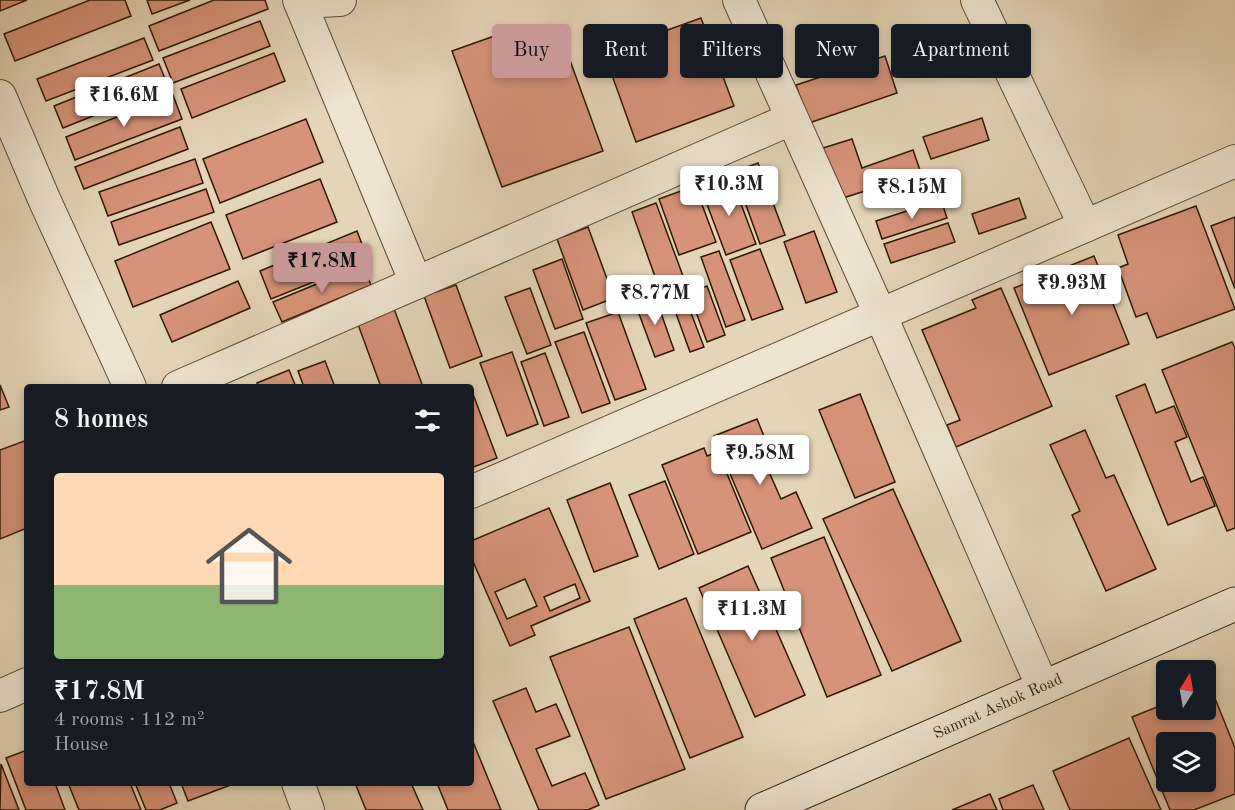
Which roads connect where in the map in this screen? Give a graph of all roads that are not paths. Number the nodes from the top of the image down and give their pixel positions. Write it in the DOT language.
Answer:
graph roads {
  1 [pos="340,0"];
  2 [pos="739,0"];
  3 [pos="977,0"];
  4 [pos="300,1"];
  5 [pos="1,98"];
  6 [pos="791,119"];
  7 [pos="1235,161"];
  8 [pos="1085,226"];
  9 [pos="416,283"];
  10 [pos="880,314"];
  11 [pos="129,384"];
  12 [pos="185,384"];
  13 [pos="474,491"];
  14 [pos="1235,604"];
  15 [pos="24,685"];
  16 [pos="1042,688"];
  17 [pos="0,696"];
  18 [pos="299,786"];
  19 [pos="308,810"];
  20 [pos="762,810"];
  1 -- 4 [label="street"];
  2 -- 6 [label="street"];
  3 -- 8 [label="street"];
  4 -- 9 [label="street"];
  5 -- 11 [label="street"];
  6 -- 9 [label="street"];
  6 -- 10 [label="street"];
  7 -- 8 [label="street"];
  8 -- 10 [label="street"];
  9 -- 12 [label="street"];
  10 -- 13 [label="street"];
  10 -- 16 [label="street"];
  14 -- 16 [label="street, Samrat Ashok Road"];
  15 -- 17 [label="street"];
  16 -- 20 [label="street, Samrat Ashok Road"];
  18 -- 19 [label="street"];
}
